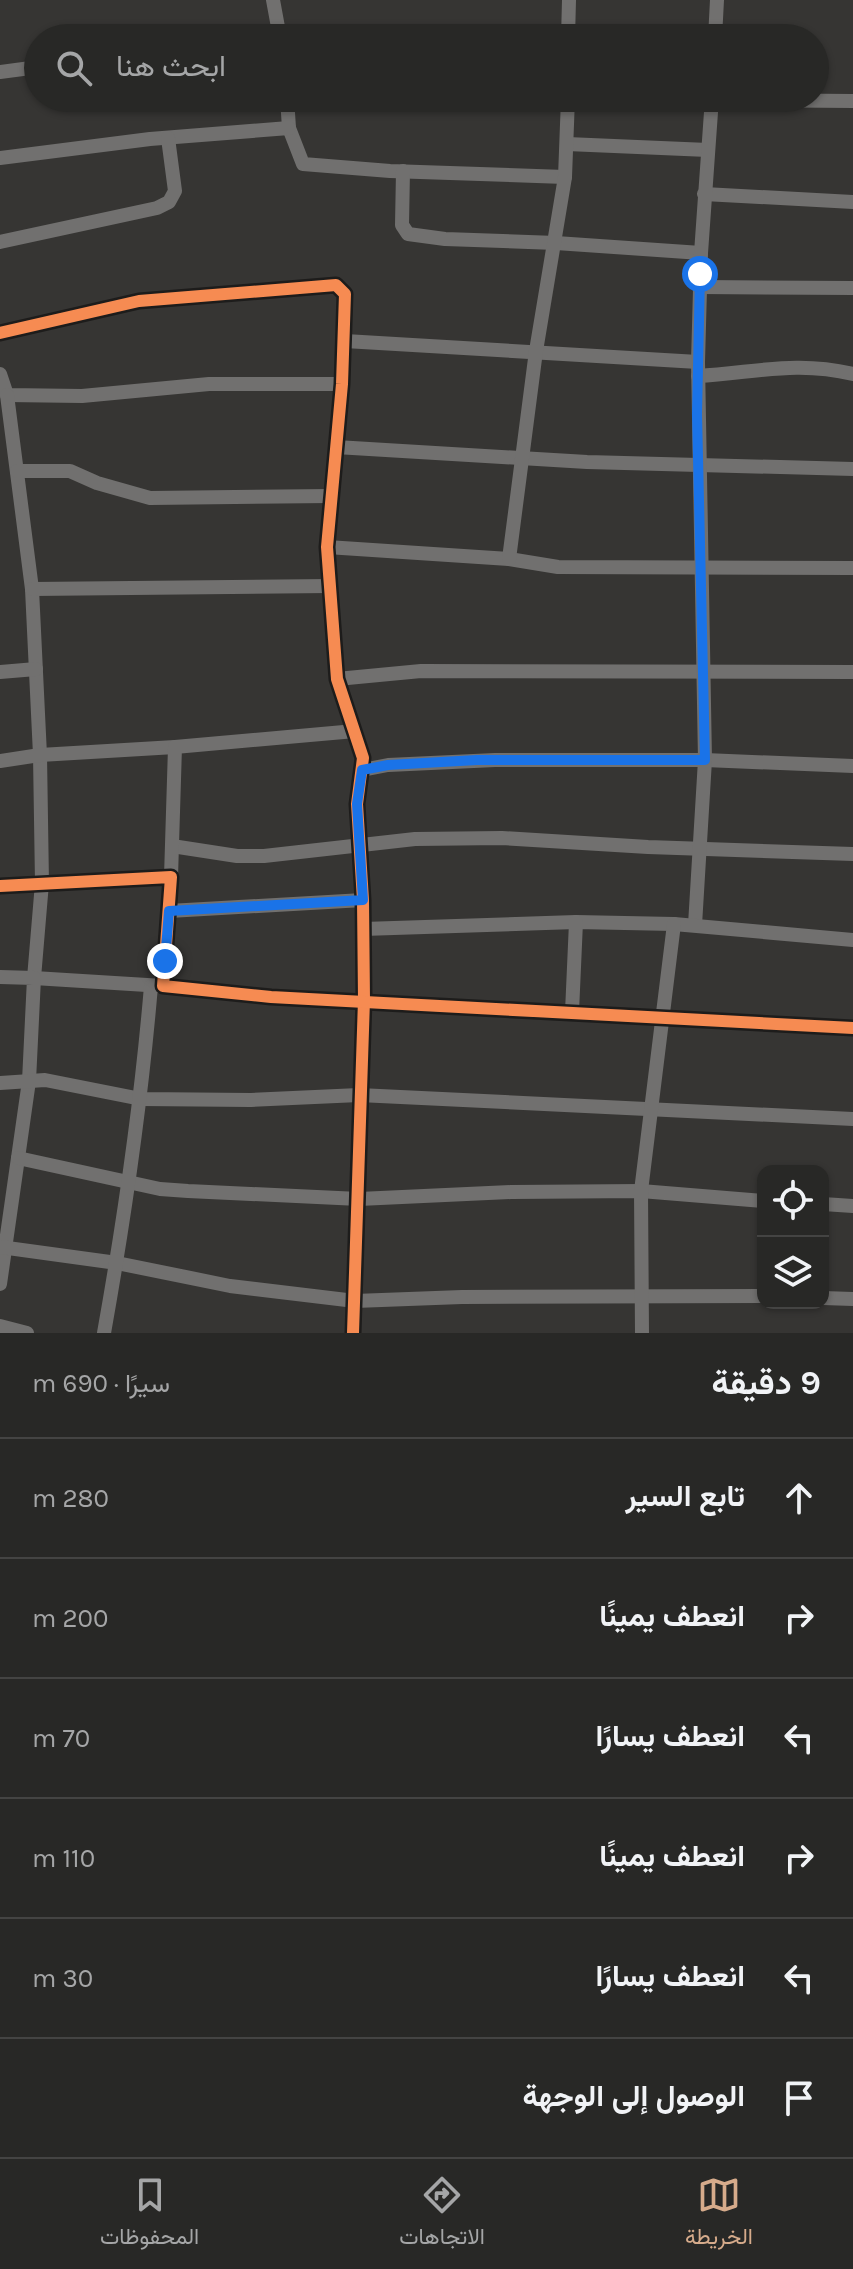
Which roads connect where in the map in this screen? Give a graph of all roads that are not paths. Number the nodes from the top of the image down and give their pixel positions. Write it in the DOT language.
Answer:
graph roads {
  1 [pos="273,0"];
  2 [pos="569,0"];
  3 [pos="717,0"];
  4 [pos="277,24"];
  5 [pos="568,24"];
  6 [pos="716,24"];
  7 [pos="24,69"];
  8 [pos="0,72"];
  9 [pos="829,101"];
  10 [pos="853,101"];
  11 [pos="288,112"];
  12 [pos="568,112"];
  13 [pos="711,112"];
  14 [pos="289,128"];
  15 [pos="168,138"];
  16 [pos="567,144"];
  17 [pos="708,150"];
  18 [pos="0,158"];
  19 [pos="403,171"];
  20 [pos="565,177"];
  21 [pos="704,194"];
  22 [pos="853,202"];
  23 [pos="0,242"];
  24 [pos="556,243"];
  25 [pos="701,253"];
  26 [pos="700,287"];
  27 [pos="853,288"];
  28 [pos="0,333"];
  29 [pos="345,341"];
  30 [pos="536,351"];
  31 [pos="698,369"];
  32 [pos="0,374"];
  33 [pos="853,374"];
  34 [pos="342,384"];
  35 [pos="7,395"];
  36 [pos="336,447"];
  37 [pos="524,458"];
  38 [pos="699,465"];
  39 [pos="853,469"];
  40 [pos="17,471"];
  41 [pos="331,496"];
  42 [pos="327,547"];
  43 [pos="509,559"];
  44 [pos="853,568"];
  45 [pos="702,569"];
  46 [pos="330,586"];
  47 [pos="32,589"];
  48 [pos="36,669"];
  49 [pos="0,672"];
  50 [pos="853,672"];
  51 [pos="703,673"];
  52 [pos="337,679"];
  53 [pos="355,731"];
  54 [pos="175,747"];
  55 [pos="40,755"];
  56 [pos="705,760"];
  57 [pos="0,761"];
  58 [pos="853,766"];
  59 [pos="362,770"];
  60 [pos="360,844"];
  61 [pos="172,846"];
  62 [pos="699,849"];
  63 [pos="853,854"];
  64 [pos="171,877"];
  65 [pos="42,883"];
  66 [pos="0,886"];
  67 [pos="363,900"];
  68 [pos="169,911"];
  69 [pos="576,922"];
  70 [pos="674,924"];
  71 [pos="695,925"];
  72 [pos="363,929"];
  73 [pos="853,940"];
  74 [pos="0,977"];
  75 [pos="34,978"];
  76 [pos="157,986"];
  77 [pos="364,1000"];
  78 [pos="572,1012"];
  79 [pos="663,1017"];
  80 [pos="853,1028"];
  81 [pos="29,1081"];
  82 [pos="0,1083"];
  83 [pos="359,1095"];
  84 [pos="141,1099"];
  85 [pos="651,1108"];
  86 [pos="853,1119"];
  87 [pos="18,1158"];
  88 [pos="130,1182"];
  89 [pos="641,1191"];
  90 [pos="359,1199"];
  91 [pos="757,1201"];
  92 [pos="829,1204"];
  93 [pos="853,1206"];
  94 [pos="2,1247"];
  95 [pos="117,1263"];
  96 [pos="0,1284"];
  97 [pos="757,1296"];
  98 [pos="641,1298"];
  99 [pos="829,1298"];
  100 [pos="853,1299"];
  101 [pos="355,1301"];
  102 [pos="0,1326"];
  103 [pos="27,1333"];
  104 [pos="104,1333"];
  105 [pos="353,1333"];
  106 [pos="642,1333"];
  1 -- 4 [label="street"];
  2 -- 5 [label="street"];
  3 -- 6 [label="street"];
  7 -- 8 [label="street"];
  9 -- 10 [label="street"];
  11 -- 14 [label="street"];
  12 -- 16 [label="street"];
  13 -- 17 [label="street"];
  14 -- 15 [label="street"];
  14 -- 19 [label="street"];
  15 -- 18 [label="street"];
  15 -- 23 [label="street"];
  16 -- 17 [label="street"];
  16 -- 20 [label="street"];
  17 -- 21 [label="street"];
  19 -- 20 [label="street"];
  19 -- 24 [label="street"];
  20 -- 24 [label="street"];
  21 -- 22 [label="street"];
  21 -- 25 [label="street"];
  24 -- 25 [label="street"];
  24 -- 30 [label="street"];
  25 -- 26 [label="street"];
  26 -- 27 [label="street"];
  26 -- 31 [label="street"];
  28 -- 29 [label="street"];
  29 -- 30 [label="street"];
  29 -- 34 [label="street"];
  30 -- 31 [label="street"];
  30 -- 37 [label="street"];
  31 -- 33 [label="street"];
  31 -- 38 [label="street"];
  32 -- 35 [label="street"];
  34 -- 35 [label="street"];
  34 -- 36 [label="street"];
  35 -- 40 [label="street"];
  36 -- 37 [label="street"];
  36 -- 41 [label="street"];
  37 -- 38 [label="street"];
  37 -- 43 [label="street"];
  38 -- 39 [label="street"];
  38 -- 45 [label="street"];
  40 -- 41 [label="street"];
  40 -- 47 [label="street"];
  41 -- 42 [label="street"];
  42 -- 43 [label="street"];
  42 -- 46 [label="street"];
  43 -- 45 [label="street"];
  44 -- 45 [label="street"];
  45 -- 51 [label="street"];
  46 -- 47 [label="street"];
  46 -- 52 [label="street"];
  47 -- 48 [label="street"];
  48 -- 49 [label="street"];
  48 -- 55 [label="street"];
  50 -- 51 [label="street"];
  51 -- 52 [label="street"];
  51 -- 56 [label="street"];
  52 -- 53 [label="street"];
  53 -- 54 [label="street"];
  53 -- 59 [label="street"];
  54 -- 55 [label="street"];
  54 -- 61 [label="street"];
  55 -- 57 [label="street"];
  55 -- 65 [label="street"];
  56 -- 58 [label="street"];
  56 -- 59 [label="street"];
  56 -- 62 [label="street"];
  59 -- 60 [label="street"];
  60 -- 61 [label="street"];
  60 -- 62 [label="street"];
  60 -- 67 [label="street"];
  61 -- 64 [label="street"];
  62 -- 63 [label="street"];
  62 -- 71 [label="street"];
  64 -- 65 [label="street"];
  64 -- 68 [label="street"];
  65 -- 66 [label="street"];
  65 -- 75 [label="street"];
  67 -- 68 [label="street"];
  67 -- 72 [label="street"];
  68 -- 76 [label="street"];
  69 -- 70 [label="street"];
  69 -- 72 [label="street"];
  69 -- 78 [label="street"];
  70 -- 71 [label="street"];
  70 -- 79 [label="street"];
  71 -- 73 [label="street"];
  72 -- 77 [label="street"];
  74 -- 75 [label="street"];
  75 -- 76 [label="street"];
  75 -- 81 [label="street"];
  76 -- 77 [label="street"];
  76 -- 84 [label="street"];
  77 -- 78 [label="street"];
  77 -- 83 [label="street"];
  78 -- 79 [label="street"];
  79 -- 80 [label="street"];
  79 -- 85 [label="street"];
  81 -- 82 [label="street"];
  81 -- 84 [label="street"];
  81 -- 87 [label="street"];
  83 -- 84 [label="street"];
  83 -- 85 [label="street"];
  83 -- 90 [label="street"];
  84 -- 88 [label="street"];
  85 -- 86 [label="street"];
  85 -- 89 [label="street"];
  87 -- 88 [label="street"];
  87 -- 94 [label="street"];
  88 -- 90 [label="street"];
  88 -- 95 [label="street"];
  89 -- 90 [label="street"];
  89 -- 91 [label="street"];
  89 -- 98 [label="street"];
  90 -- 101 [label="street"];
  92 -- 93 [label="street"];
  94 -- 95 [label="street"];
  94 -- 96 [label="street"];
  95 -- 101 [label="street"];
  95 -- 104 [label="street"];
  97 -- 98 [label="street"];
  98 -- 101 [label="street"];
  98 -- 106 [label="street"];
  99 -- 100 [label="street"];
  101 -- 105 [label="street"];
  102 -- 103 [label="street"];
}
